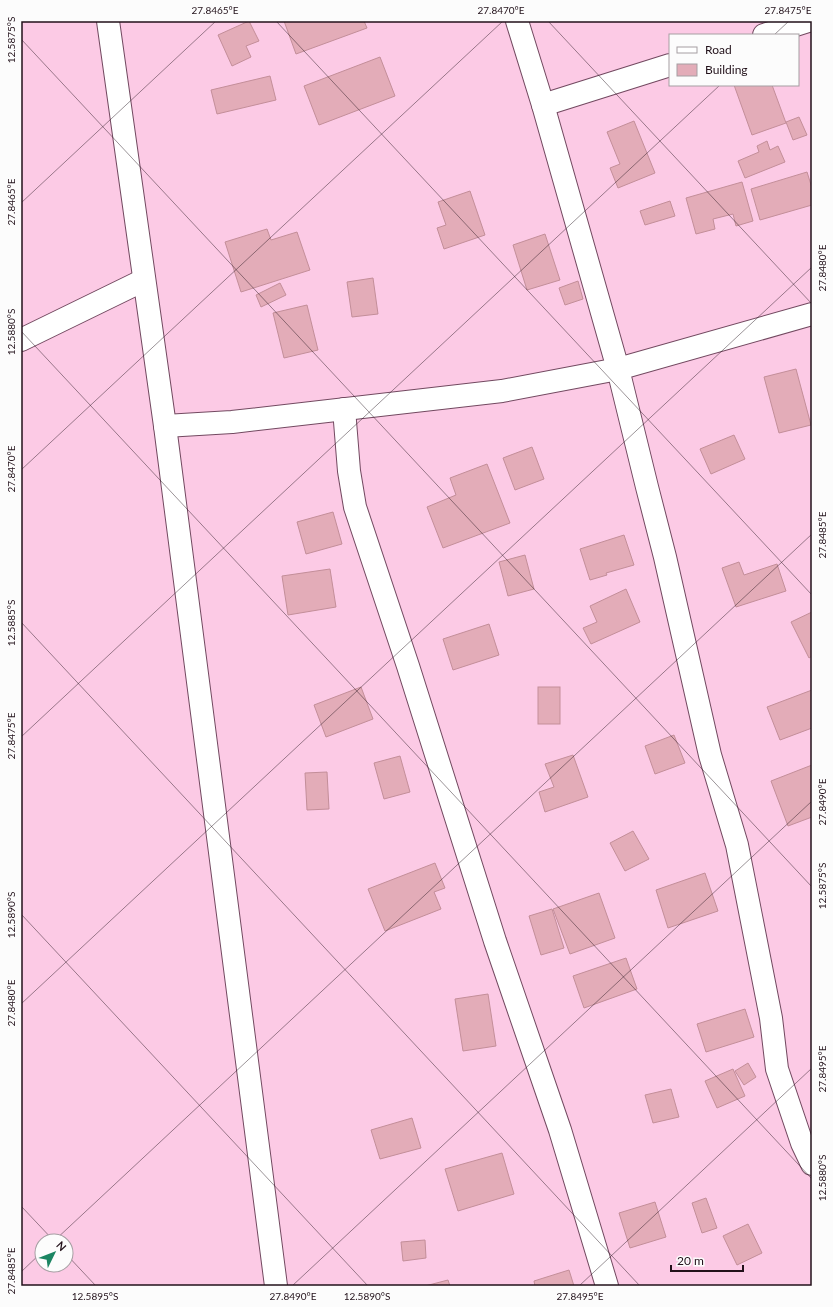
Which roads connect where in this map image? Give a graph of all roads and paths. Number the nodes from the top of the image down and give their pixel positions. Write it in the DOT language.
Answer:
graph roads {
  1 [pos="108,21"];
  2 [pos="517,21"];
  3 [pos="808,21"];
  4 [pos="767,34"];
  5 [pos="669,65"];
  6 [pos="543,105"];
  7 [pos="144,280"];
  8 [pos="812,314"];
  9 [pos="21,340"];
  10 [pos="618,369"];
  11 [pos="344,409"];
  12 [pos="165,426"];
  13 [pos="812,1164"];
  14 [pos="276,1286"];
  15 [pos="607,1286"];
  1 -- 7 [label="street"];
  2 -- 6 [label="street"];
  3 -- 4 [label="street"];
  5 -- 6 [label="street"];
  6 -- 10 [label="street"];
  7 -- 9 [label="street"];
  7 -- 12 [label="street"];
  8 -- 10 [label="street"];
  10 -- 11 [label="street"];
  10 -- 13 [label="street"];
  11 -- 12 [label="street"];
  11 -- 15 [label="street"];
  12 -- 14 [label="street"];
}
